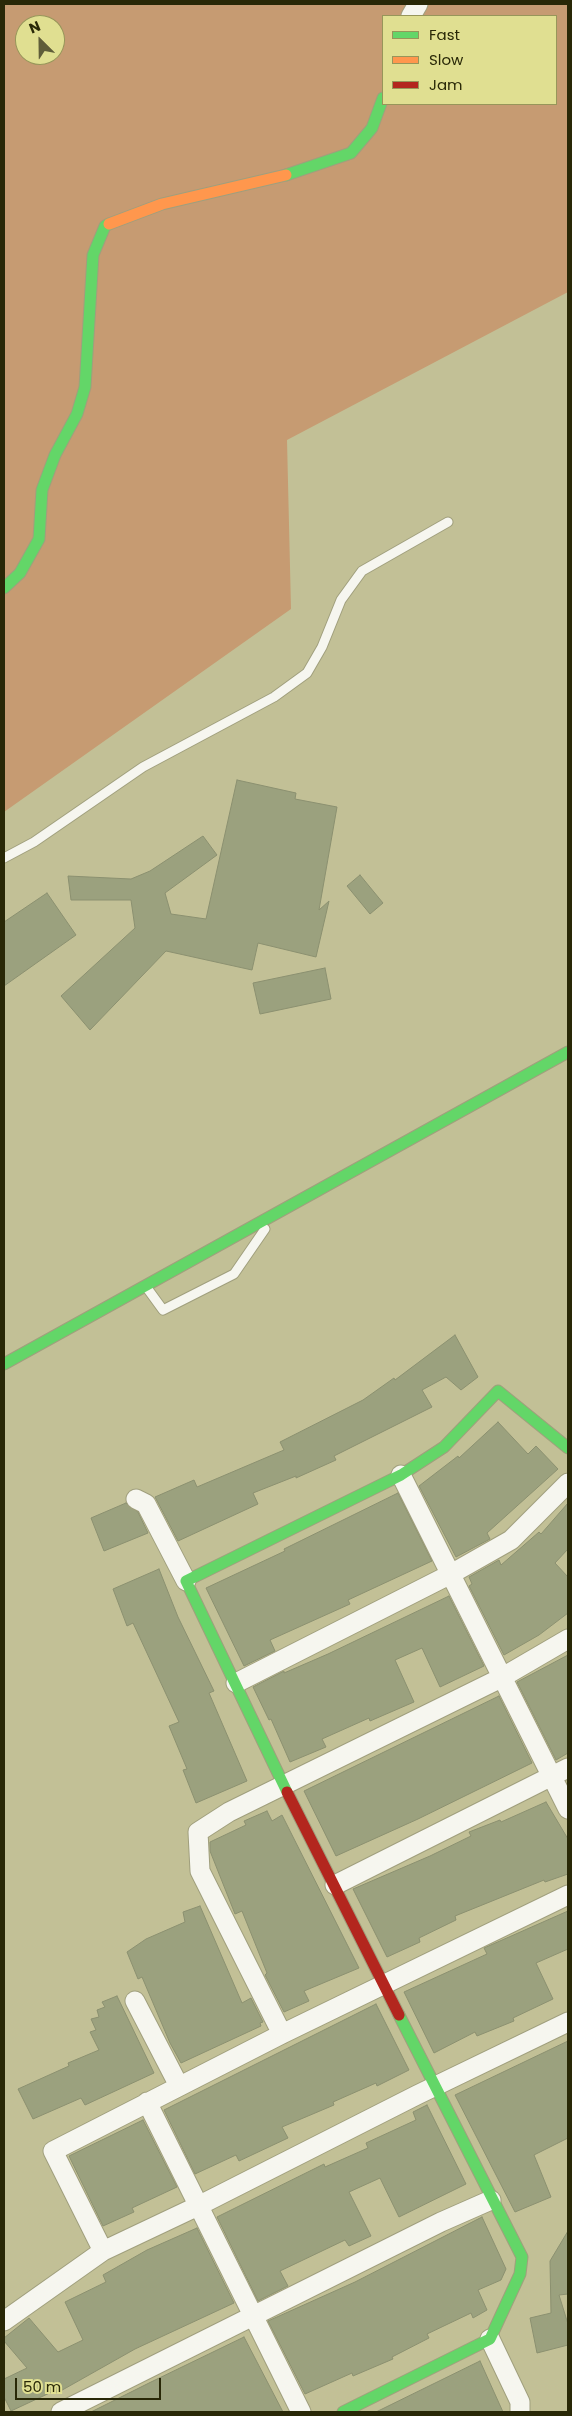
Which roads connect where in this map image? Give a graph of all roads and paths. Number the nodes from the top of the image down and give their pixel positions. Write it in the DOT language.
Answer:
graph roads {
  1 [pos="418,4"];
  2 [pos="411,15"];
  3 [pos="382,101"];
  4 [pos="448,522"];
  5 [pos="4,588"];
  6 [pos="4,858"];
  7 [pos="568,1052"];
  8 [pos="276,1214"];
  9 [pos="146,1286"];
  10 [pos="4,1364"];
  11 [pos="568,1448"];
  12 [pos="401,1476"];
  13 [pos="568,1483"];
  14 [pos="136,1499"];
  15 [pos="451,1574"];
  16 [pos="186,1581"];
  17 [pos="568,1639"];
  18 [pos="501,1678"];
  19 [pos="236,1683"];
  20 [pos="560,1773"];
  21 [pos="284,1786"];
  22 [pos="568,1809"];
  23 [pos="335,1885"];
  24 [pos="568,1895"];
  25 [pos="384,1983"];
  26 [pos="135,2001"];
  27 [pos="568,2022"];
  28 [pos="282,2034"];
  29 [pos="179,2086"];
  30 [pos="435,2087"];
  31 [pos="147,2102"];
  32 [pos="490,2200"];
  33 [pos="198,2206"];
  34 [pos="103,2251"];
  35 [pos="253,2316"];
  36 [pos="4,2321"];
  37 [pos="490,2339"];
  38 [pos="61,2412"];
  39 [pos="301,2412"];
  40 [pos="343,2412"];
  41 [pos="520,2412"];
  1 -- 2 [label="street"];
  3 -- 5 [label="street"];
  4 -- 6 [label="lane"];
  7 -- 8 [label="street"];
  8 -- 9 [label="street"];
  8 -- 9 [label="lane"];
  9 -- 10 [label="street"];
  11 -- 12 [label="street"];
  12 -- 15 [label="street"];
  12 -- 16 [label="street"];
  13 -- 15 [label="street"];
  14 -- 16 [label="street"];
  15 -- 18 [label="street"];
  15 -- 19 [label="street"];
  16 -- 19 [label="street"];
  17 -- 18 [label="street"];
  18 -- 20 [label="street"];
  18 -- 21 [label="street"];
  19 -- 21 [label="street"];
  20 -- 22 [label="street"];
  20 -- 23 [label="street"];
  21 -- 23 [label="street"];
  21 -- 28 [label="street"];
  23 -- 25 [label="street"];
  24 -- 25 [label="street"];
  25 -- 28 [label="street"];
  25 -- 30 [label="street"];
  26 -- 29 [label="street"];
  27 -- 30 [label="street"];
  28 -- 29 [label="street"];
  29 -- 31 [label="street"];
  30 -- 32 [label="street"];
  30 -- 33 [label="street"];
  31 -- 33 [label="street"];
  31 -- 34 [label="street"];
  32 -- 35 [label="street"];
  32 -- 37 [label="street"];
  33 -- 34 [label="street"];
  33 -- 35 [label="street"];
  34 -- 36 [label="street"];
  35 -- 38 [label="street"];
  35 -- 39 [label="street"];
  37 -- 40 [label="street"];
  37 -- 41 [label="street"];
}
